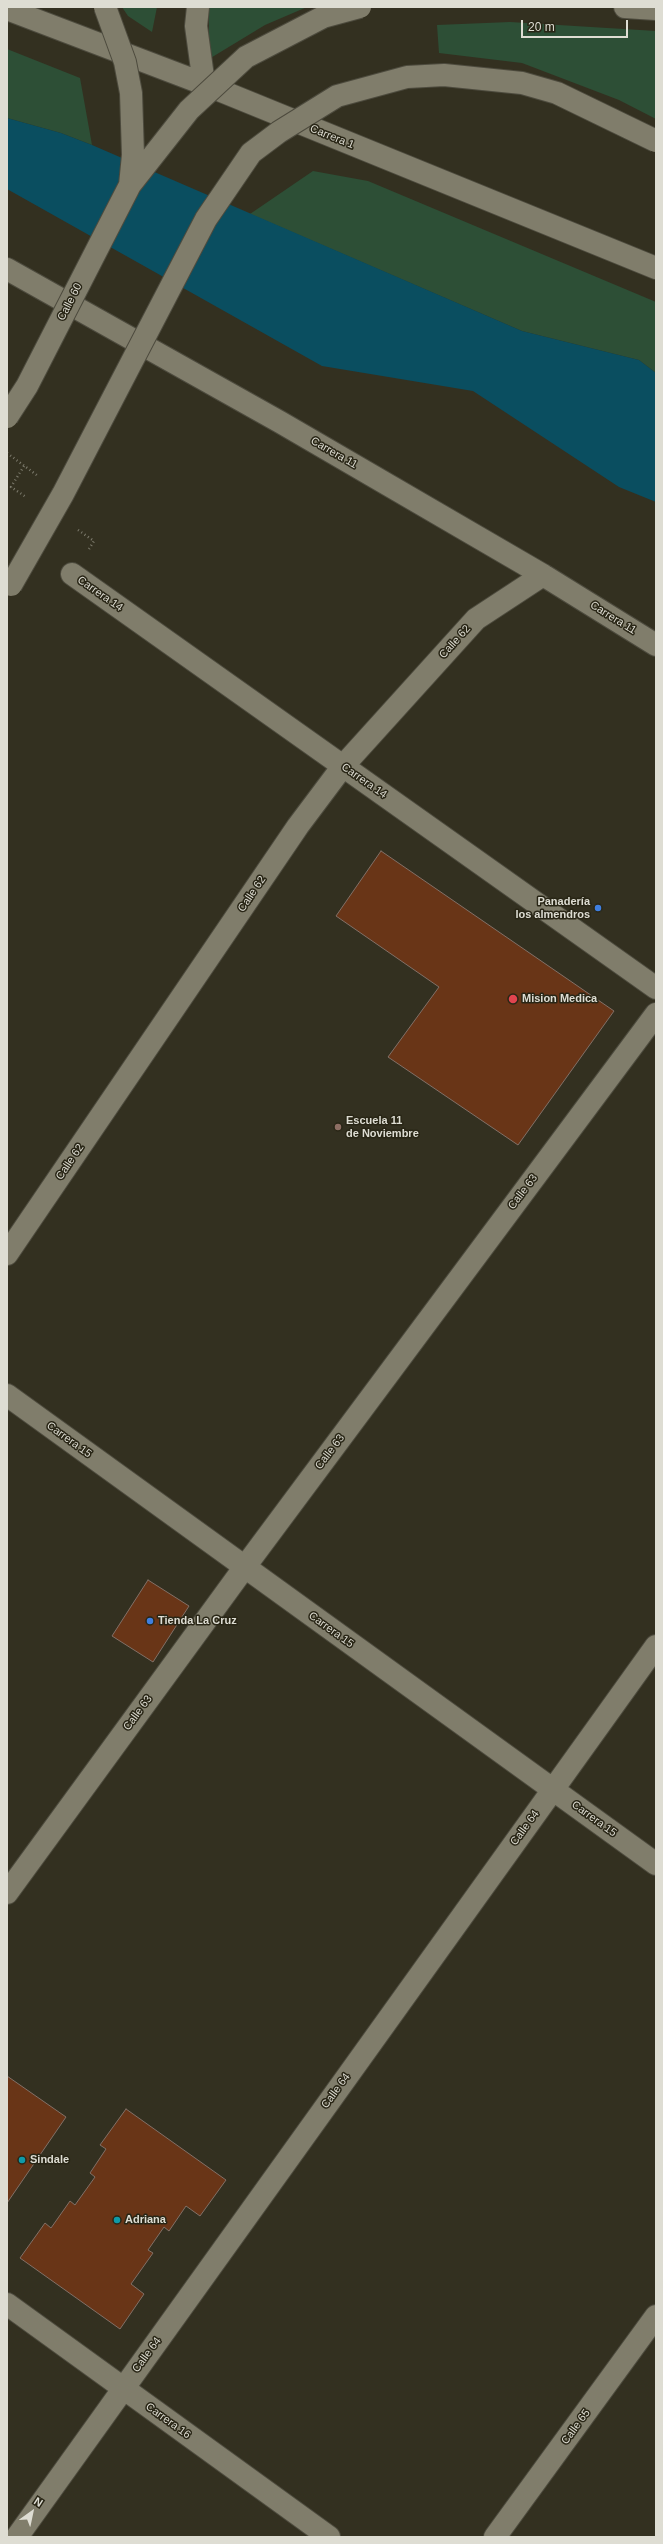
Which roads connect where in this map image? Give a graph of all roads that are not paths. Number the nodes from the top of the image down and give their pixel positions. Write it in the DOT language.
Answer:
graph roads {
  1 [pos="105,7"];
  2 [pos="198,7"];
  3 [pos="360,7"];
  4 [pos="7,9"];
  5 [pos="204,84"];
  6 [pos="656,141"];
  7 [pos="130,185"];
  8 [pos="656,268"];
  9 [pos="7,269"];
  10 [pos="7,417"];
  11 [pos="72,574"];
  12 [pos="543,575"];
  13 [pos="9,589"];
  14 [pos="656,645"];
  15 [pos="343,766"];
  16 [pos="656,988"];
  17 [pos="656,1014"];
  18 [pos="7,1254"];
  19 [pos="7,1395"];
  20 [pos="244,1568"];
  21 [pos="656,1646"];
  22 [pos="553,1790"];
  23 [pos="656,1864"];
  24 [pos="7,1893"];
  25 [pos="7,2304"];
  26 [pos="656,2316"];
  27 [pos="123,2388"];
  28 [pos="17,2537"];
  29 [pos="329,2537"];
  30 [pos="496,2537"];
  1 -- 7 [label="street, bridge"];
  2 -- 5 [label="street"];
  3 -- 7 [label="street, bridge"];
  4 -- 5 [label="street, Carrera 1"];
  5 -- 8 [label="street, Carrera 1"];
  6 -- 13 [label="street, bridge"];
  7 -- 10 [label="street, Calle 60, bridge"];
  9 -- 12 [label="street, Carrera 11"];
  11 -- 15 [label="street, Carrera 14"];
  12 -- 14 [label="street, Carrera 11"];
  12 -- 15 [label="street, Calle 62"];
  15 -- 16 [label="street, Carrera 14"];
  15 -- 18 [label="street, Calle 62"];
  17 -- 20 [label="street, Calle 63"];
  19 -- 20 [label="street, Carrera 15"];
  20 -- 22 [label="street, Carrera 15"];
  20 -- 24 [label="street, Calle 63"];
  21 -- 22 [label="street, Calle 64"];
  22 -- 23 [label="street, Carrera 15"];
  22 -- 27 [label="street, Calle 64"];
  25 -- 27 [label="street, Carrera 16"];
  26 -- 30 [label="street, Calle 65"];
  27 -- 28 [label="street, Calle 64"];
  27 -- 29 [label="street, Carrera 16"];
}
